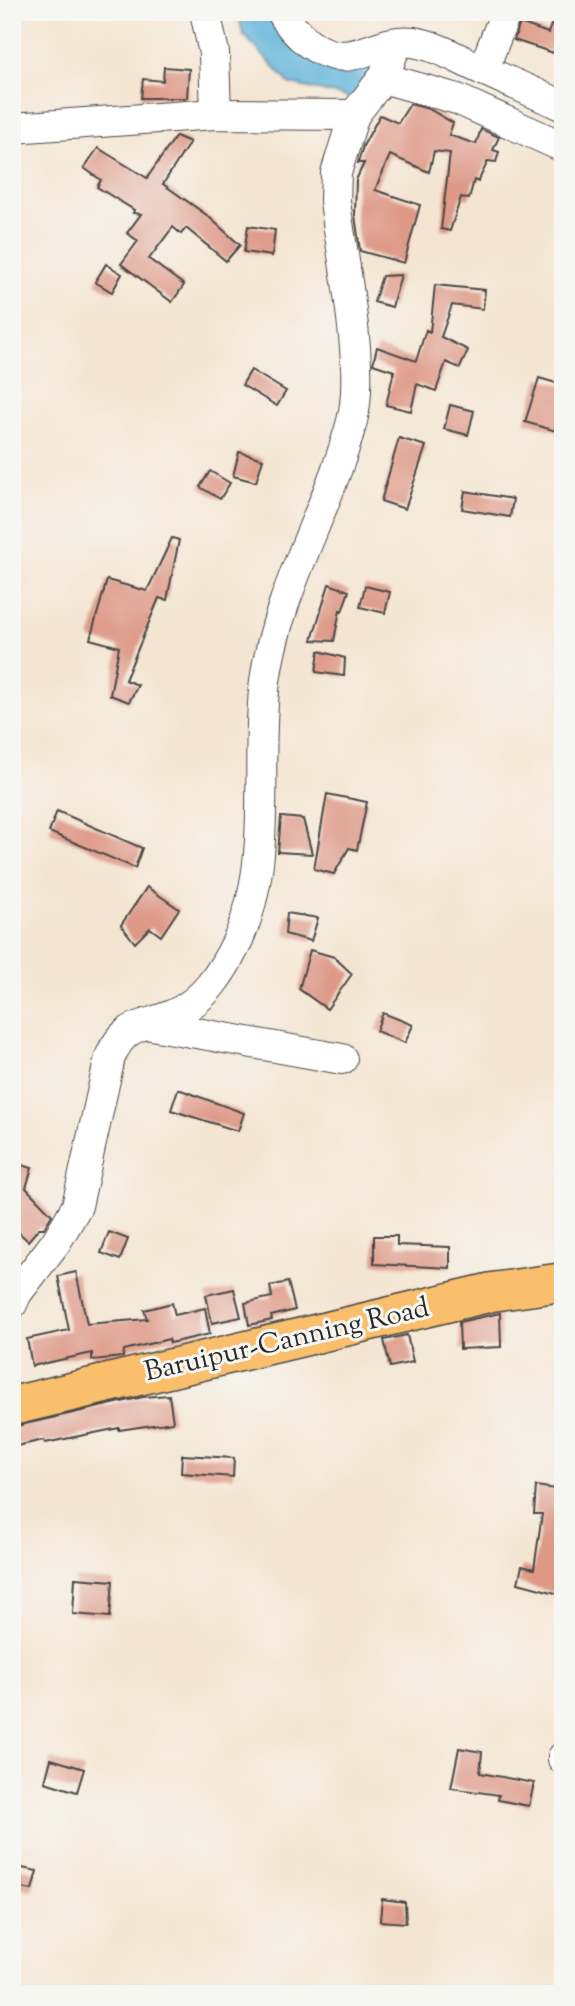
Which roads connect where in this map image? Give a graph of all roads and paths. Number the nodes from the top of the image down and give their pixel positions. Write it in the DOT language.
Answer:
graph roads {
  1 [pos="205,12"];
  2 [pos="282,12"];
  3 [pos="506,12"];
  4 [pos="397,43"];
  5 [pos="483,70"];
  6 [pos="383,78"];
  7 [pos="563,106"];
  8 [pos="216,114"];
  9 [pos="354,115"];
  10 [pos="12,128"];
  11 [pos="563,148"];
  12 [pos="142,1023"];
  13 [pos="342,1059"];
  14 [pos="563,1282"];
  15 [pos="12,1304"];
  16 [pos="12,1406"];
  1 -- 8 [label="street"];
  2 -- 4 [label="street"];
  3 -- 5 [label="street"];
  4 -- 5 [label="street"];
  4 -- 6 [label="street"];
  5 -- 7 [label="street"];
  6 -- 9 [label="street"];
  6 -- 11 [label="street"];
  8 -- 9 [label="street"];
  8 -- 10 [label="street"];
  9 -- 12 [label="street"];
  12 -- 13 [label="street"];
  12 -- 15 [label="street"];
  14 -- 16 [label="main road, Baruipur-Canning Road"];
}
